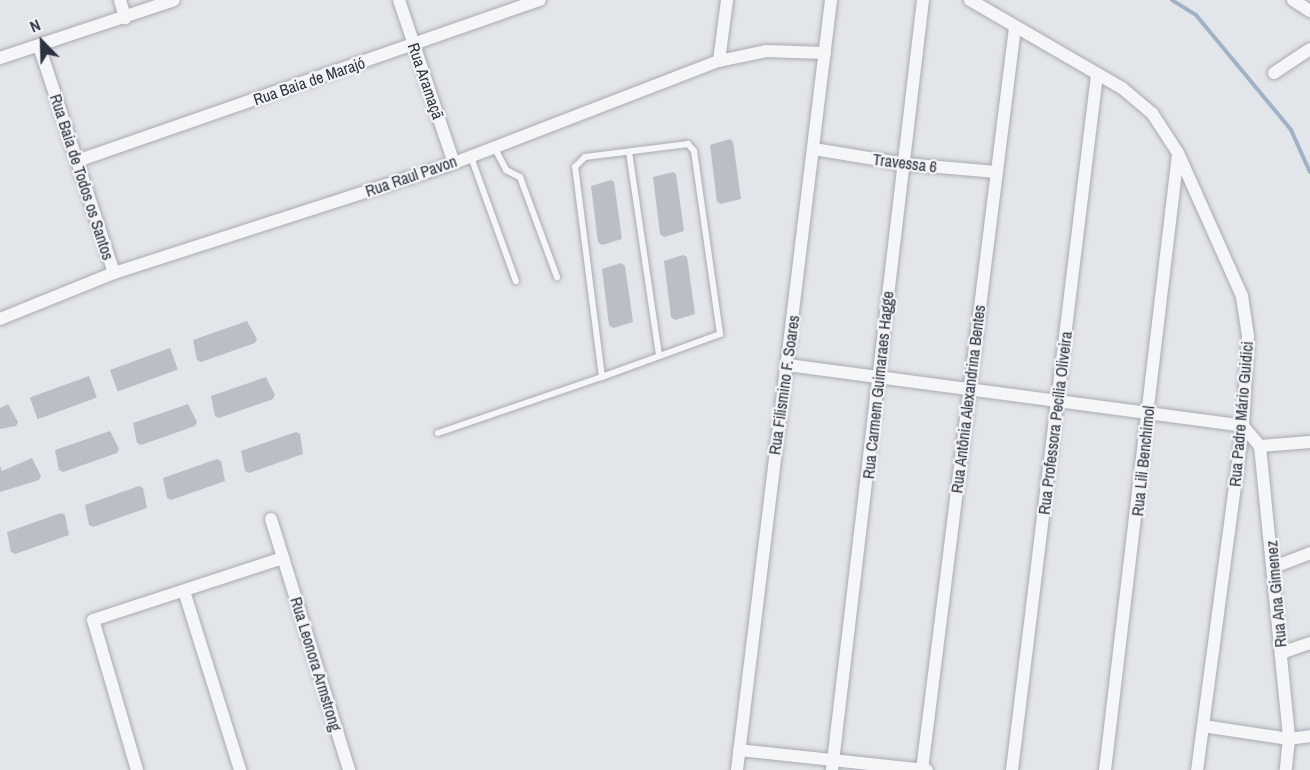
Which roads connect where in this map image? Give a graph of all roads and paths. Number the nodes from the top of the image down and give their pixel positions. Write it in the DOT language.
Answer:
graph roads {
  1 [pos="120,0"];
  2 [pos="174,0"];
  3 [pos="399,0"];
  4 [pos="540,0"];
  5 [pos="727,0"];
  6 [pos="831,0"];
  7 [pos="923,0"];
  8 [pos="970,0"];
  9 [pos="1293,0"];
  10 [pos="1310,11"];
  11 [pos="125,18"];
  12 [pos="1015,28"];
  13 [pos="413,44"];
  14 [pos="39,46"];
  15 [pos="1310,49"];
  16 [pos="825,53"];
  17 [pos="0,58"];
  18 [pos="719,61"];
  19 [pos="1274,73"];
  20 [pos="1096,75"];
  21 [pos="494,147"];
  22 [pos="814,149"];
  23 [pos="629,152"];
  24 [pos="1178,153"];
  25 [pos="470,156"];
  26 [pos="77,161"];
  27 [pos="454,163"];
  28 [pos="905,164"];
  29 [pos="996,172"];
  30 [pos="114,273"];
  31 [pos="557,277"];
  32 [pos="516,281"];
  33 [pos="0,319"];
  34 [pos="660,357"];
  35 [pos="788,365"];
  36 [pos="602,377"];
  37 [pos="880,379"];
  38 [pos="969,391"];
  39 [pos="1058,402"];
  40 [pos="1147,416"];
  41 [pos="1243,426"];
  42 [pos="438,433"];
  43 [pos="1310,442"];
  44 [pos="1260,446"];
  45 [pos="271,519"];
  46 [pos="1310,553"];
  47 [pos="283,558"];
  48 [pos="1274,567"];
  49 [pos="184,591"];
  50 [pos="1310,643"];
  51 [pos="1281,653"];
  52 [pos="1203,726"];
  53 [pos="1310,736"];
  54 [pos="1289,739"];
  55 [pos="739,750"];
  56 [pos="832,765"];
  57 [pos="137,770"];
  58 [pos="240,770"];
  59 [pos="349,770"];
  60 [pos="736,770"];
  61 [pos="922,770"];
  62 [pos="927,770"];
  63 [pos="1012,770"];
  64 [pos="1104,770"];
  65 [pos="1197,770"];
  66 [pos="1286,770"];
  1 -- 11 [label="street"];
  2 -- 11 [label="street"];
  3 -- 13 [label="street, Rua Aramaçã"];
  4 -- 13 [label="street, Rua Baia de Marajó"];
  5 -- 18 [label="street"];
  6 -- 16 [label="street, Rua Filismino F. Soares"];
  7 -- 28 [label="street, Rua Carmem Guimaraes Hagge"];
  8 -- 12 [label="street, Rua Padre Mário Guidici"];
  9 -- 10 [label="street"];
  11 -- 14 [label="street"];
  12 -- 20 [label="street, Rua Padre Mário Guidici"];
  12 -- 29 [label="street, Rua Antônia Alexandrina Bentes"];
  13 -- 26 [label="street, Rua Baia de Marajó"];
  13 -- 27 [label="street, Rua Aramaçã"];
  14 -- 17 [label="street"];
  14 -- 26 [label="street, Rua Baia de Todos os Santos"];
  15 -- 19 [label="street"];
  16 -- 18 [label="street, Rua Raul Pavon"];
  16 -- 22 [label="street, Rua Filismino F. Soares"];
  18 -- 21 [label="street, Rua Raul Pavon"];
  20 -- 24 [label="street, Rua Padre Mário Guidici"];
  20 -- 39 [label="street, Rua Professora Pecília Oliveira"];
  21 -- 25 [label="street, Rua Raul Pavon"];
  21 -- 31 [label="lane"];
  22 -- 28 [label="street, Travessa 6"];
  22 -- 35 [label="street, Rua Filismino F. Soares"];
  23 -- 34 [label="lane"];
  23 -- 34 [label="lane"];
  23 -- 36 [label="lane"];
  24 -- 40 [label="street, Rua Lili Benchimol"];
  24 -- 41 [label="street, Rua Padre Mário Guidici"];
  25 -- 27 [label="street, Rua Raul Pavon"];
  25 -- 32 [label="lane"];
  26 -- 30 [label="street, Rua Baia de Todos os Santos"];
  27 -- 30 [label="street, Rua Raul Pavon"];
  28 -- 29 [label="street, Travessa 6"];
  28 -- 37 [label="street, Rua Carmem Guimaraes Hagge"];
  29 -- 38 [label="street, Rua Antônia Alexandrina Bentes"];
  30 -- 33 [label="street, Rua Raul Pavon"];
  34 -- 36 [label="lane"];
  35 -- 37 [label="street"];
  35 -- 55 [label="street, Rua Filismino F. Soares"];
  36 -- 42 [label="lane"];
  37 -- 38 [label="street"];
  37 -- 56 [label="street, Rua Carmem Guimaraes Hagge"];
  38 -- 39 [label="street"];
  38 -- 61 [label="street, Rua Antônia Alexandrina Bentes"];
  39 -- 40 [label="street"];
  39 -- 63 [label="street, Rua Professora Pecília Oliveira"];
  40 -- 41 [label="street"];
  40 -- 64 [label="street, Rua Lili Benchimol"];
  41 -- 44 [label="street"];
  41 -- 52 [label="street, Rua Padre Mário Guidici"];
  43 -- 44 [label="street"];
  44 -- 48 [label="street, Rua Ana Gimenez"];
  45 -- 47 [label="street, Rua Leonora Armstrong"];
  46 -- 48 [label="street"];
  47 -- 49 [label="street"];
  47 -- 59 [label="street, Rua Leonora Armstrong"];
  48 -- 51 [label="street, Rua Ana Gimenez"];
  49 -- 57 [label="street"];
  49 -- 58 [label="street"];
  50 -- 51 [label="street"];
  51 -- 54 [label="street, Rua Ana Gimenez"];
  52 -- 54 [label="street"];
  52 -- 65 [label="street, Rua Padre Mário Guidici"];
  53 -- 54 [label="street"];
  54 -- 66 [label="street, Rua Ana Gimenez"];
  55 -- 56 [label="street"];
  55 -- 60 [label="street, Rua Filismino F. Soares"];
  56 -- 61 [label="street"];
  61 -- 62 [label="street"];
}
